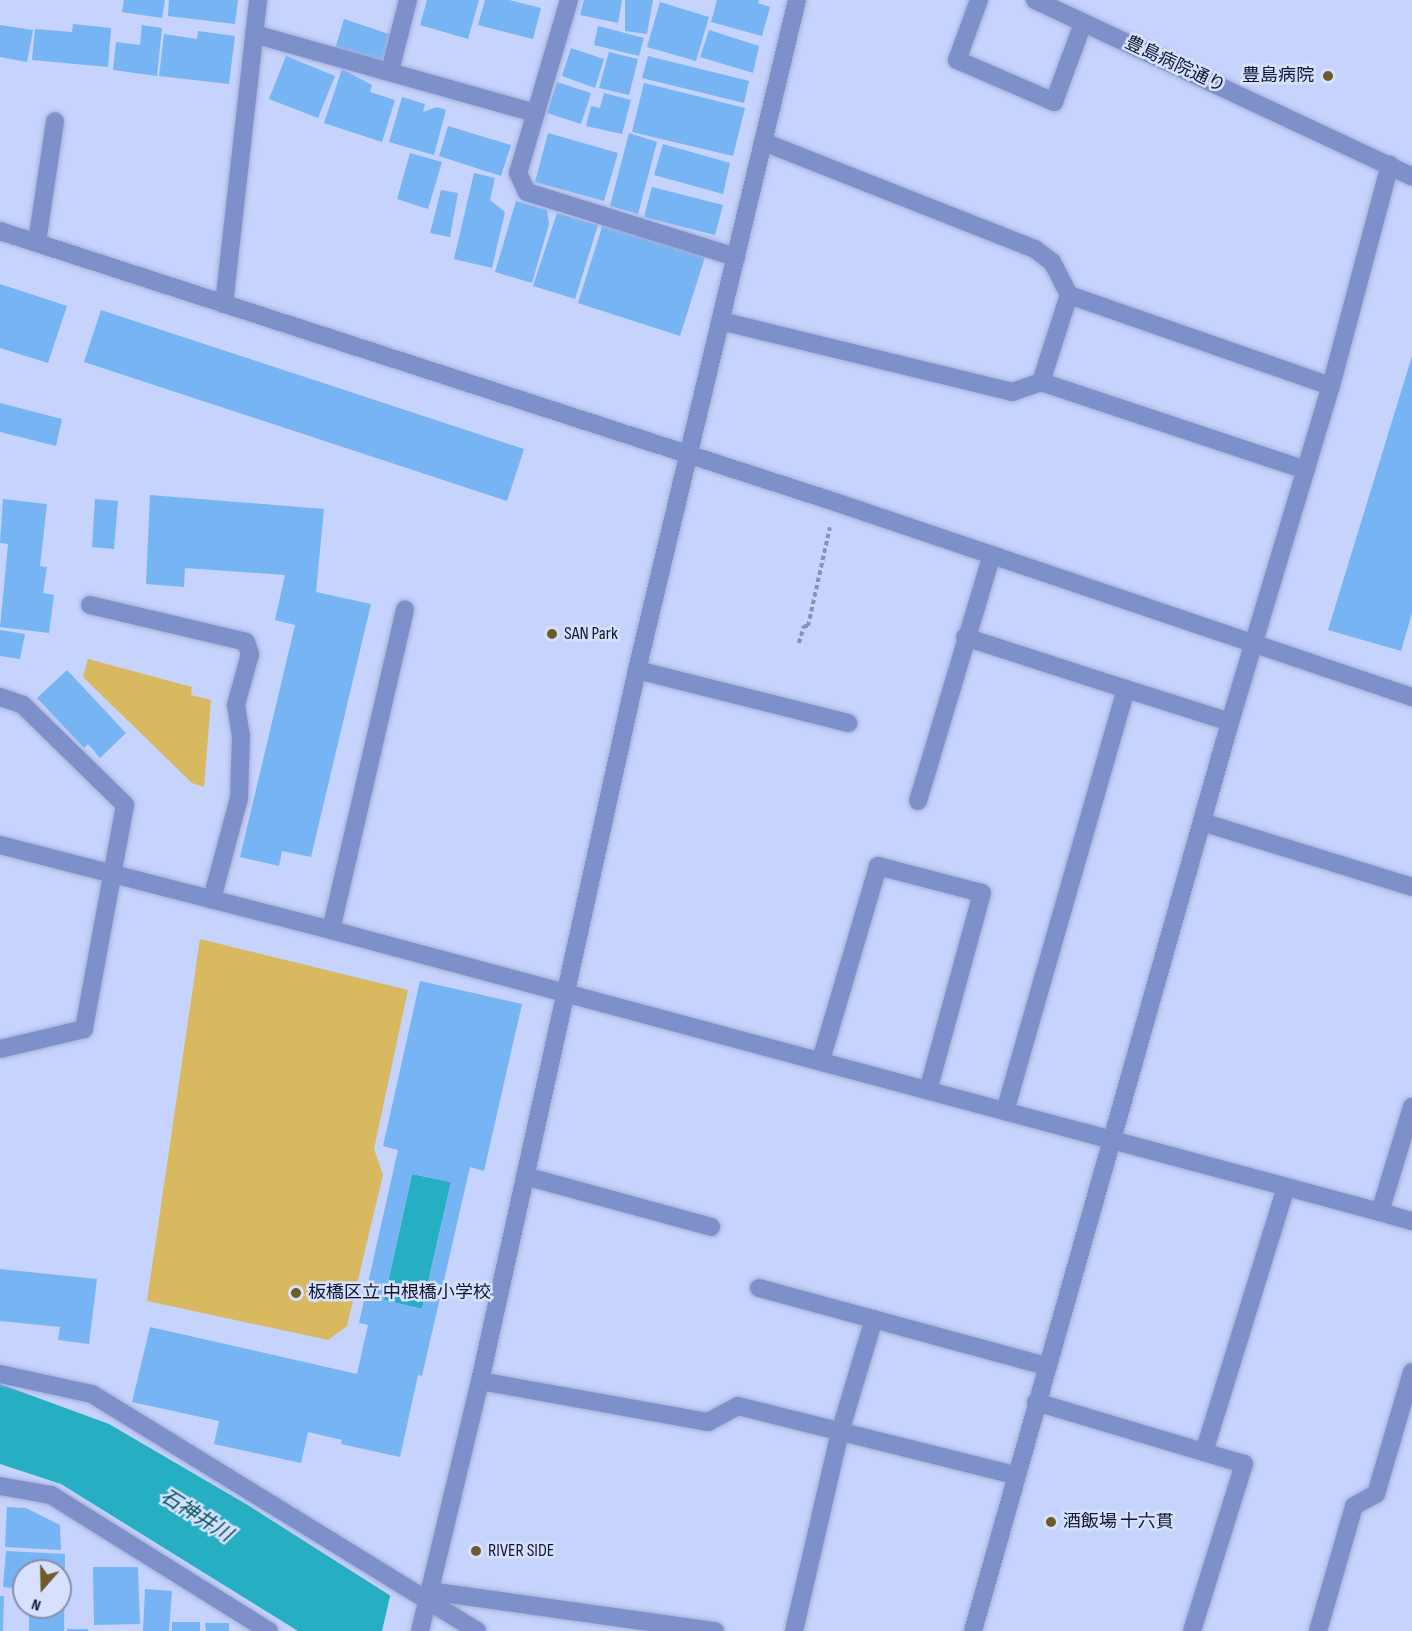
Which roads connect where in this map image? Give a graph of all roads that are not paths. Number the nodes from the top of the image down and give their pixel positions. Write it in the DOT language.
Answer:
graph roads {
  1 [pos="258,0"];
  2 [pos="408,0"];
  3 [pos="569,0"];
  4 [pos="797,0"];
  5 [pos="979,0"];
  6 [pos="1035,0"];
  7 [pos="1083,23"];
  8 [pos="254,34"];
  9 [pos="390,71"];
  10 [pos="535,113"];
  11 [pos="55,121"];
  12 [pos="763,142"];
  13 [pos="1390,165"];
  14 [pos="1412,177"];
  15 [pos="0,231"];
  16 [pos="37,242"];
  17 [pos="736,257"];
  18 [pos="1069,295"];
  19 [pos="224,304"];
  20 [pos="721,321"];
  21 [pos="1041,382"];
  22 [pos="1331,386"];
  23 [pos="691,457"];
  24 [pos="1306,470"];
  25 [pos="992,555"];
  26 [pos="90,605"];
  27 [pos="405,609"];
  28 [pos="965,637"];
  29 [pos="1253,643"];
  30 [pos="637,670"];
  31 [pos="1126,689"];
  32 [pos="0,697"];
  33 [pos="1412,697"];
  34 [pos="1230,722"];
  35 [pos="848,723"];
  36 [pos="918,801"];
  37 [pos="1202,822"];
  38 [pos="0,845"];
  39 [pos="110,872"];
  40 [pos="1412,887"];
  41 [pos="212,899"];
  42 [pos="331,930"];
  43 [pos="565,994"];
  44 [pos="0,1049"];
  45 [pos="821,1060"];
  46 [pos="928,1090"];
  47 [pos="1412,1107"];
  48 [pos="1005,1111"];
  49 [pos="1111,1139"];
  50 [pos="525,1176"];
  51 [pos="1286,1187"];
  52 [pos="1380,1212"];
  53 [pos="1412,1221"];
  54 [pos="711,1227"];
  55 [pos="759,1288"];
  56 [pos="874,1319"];
  57 [pos="1047,1366"];
  58 [pos="1412,1372"];
  59 [pos="0,1374"];
  60 [pos="480,1381"];
  61 [pos="1036,1402"];
  62 [pos="840,1432"];
  63 [pos="1204,1452"];
  64 [pos="1015,1475"];
  65 [pos="0,1486"];
  66 [pos="427,1599"];
  67 [pos="269,1631"];
  68 [pos="420,1631"];
  69 [pos="477,1631"];
  70 [pos="715,1631"];
  71 [pos="794,1631"];
  72 [pos="973,1631"];
  73 [pos="1192,1631"];
  74 [pos="1318,1631"];
  1 -- 8 [label="street"];
  2 -- 9 [label="street"];
  3 -- 10 [label="street"];
  4 -- 12 [label="street"];
  5 -- 7 [label="street"];
  6 -- 7 [label="street, 豊島病院通り"];
  7 -- 13 [label="street, 豊島病院通り"];
  8 -- 9 [label="street"];
  8 -- 19 [label="street"];
  9 -- 10 [label="street"];
  10 -- 17 [label="street"];
  11 -- 16 [label="street"];
  12 -- 17 [label="street"];
  12 -- 18 [label="street"];
  13 -- 14 [label="street, 豊島病院通り"];
  13 -- 22 [label="street"];
  15 -- 16 [label="street"];
  16 -- 19 [label="street"];
  17 -- 20 [label="street"];
  18 -- 21 [label="street"];
  18 -- 22 [label="street"];
  19 -- 23 [label="street"];
  20 -- 21 [label="street"];
  20 -- 23 [label="street"];
  21 -- 24 [label="street"];
  22 -- 24 [label="street"];
  23 -- 25 [label="street"];
  23 -- 30 [label="street"];
  24 -- 29 [label="street"];
  25 -- 28 [label="street"];
  25 -- 29 [label="street"];
  26 -- 41 [label="street"];
  27 -- 42 [label="street"];
  28 -- 31 [label="street"];
  28 -- 36 [label="street"];
  29 -- 33 [label="street"];
  29 -- 34 [label="street"];
  30 -- 35 [label="street"];
  30 -- 43 [label="street"];
  31 -- 34 [label="street"];
  31 -- 48 [label="street"];
  32 -- 39 [label="street"];
  34 -- 37 [label="street"];
  37 -- 40 [label="street"];
  37 -- 49 [label="street"];
  38 -- 39 [label="street"];
  39 -- 41 [label="street"];
  39 -- 44 [label="street"];
  41 -- 42 [label="street"];
  42 -- 43 [label="street"];
  43 -- 45 [label="street"];
  43 -- 50 [label="street"];
  45 -- 46 [label="street"];
  45 -- 46 [label="street"];
  46 -- 48 [label="street"];
  47 -- 52 [label="street"];
  48 -- 49 [label="street"];
  49 -- 51 [label="street"];
  49 -- 57 [label="street"];
  50 -- 54 [label="street"];
  50 -- 60 [label="street"];
  51 -- 52 [label="street"];
  51 -- 63 [label="street"];
  52 -- 53 [label="street"];
  55 -- 56 [label="street"];
  56 -- 57 [label="street"];
  56 -- 62 [label="street"];
  57 -- 61 [label="street"];
  58 -- 74 [label="street"];
  59 -- 66 [label="street"];
  60 -- 62 [label="street"];
  60 -- 66 [label="street"];
  61 -- 63 [label="street"];
  61 -- 64 [label="street"];
  62 -- 64 [label="street"];
  62 -- 71 [label="street"];
  63 -- 73 [label="street"];
  64 -- 72 [label="street"];
  65 -- 67 [label="street"];
  66 -- 68 [label="street"];
  66 -- 69 [label="street"];
  66 -- 70 [label="street"];
}
